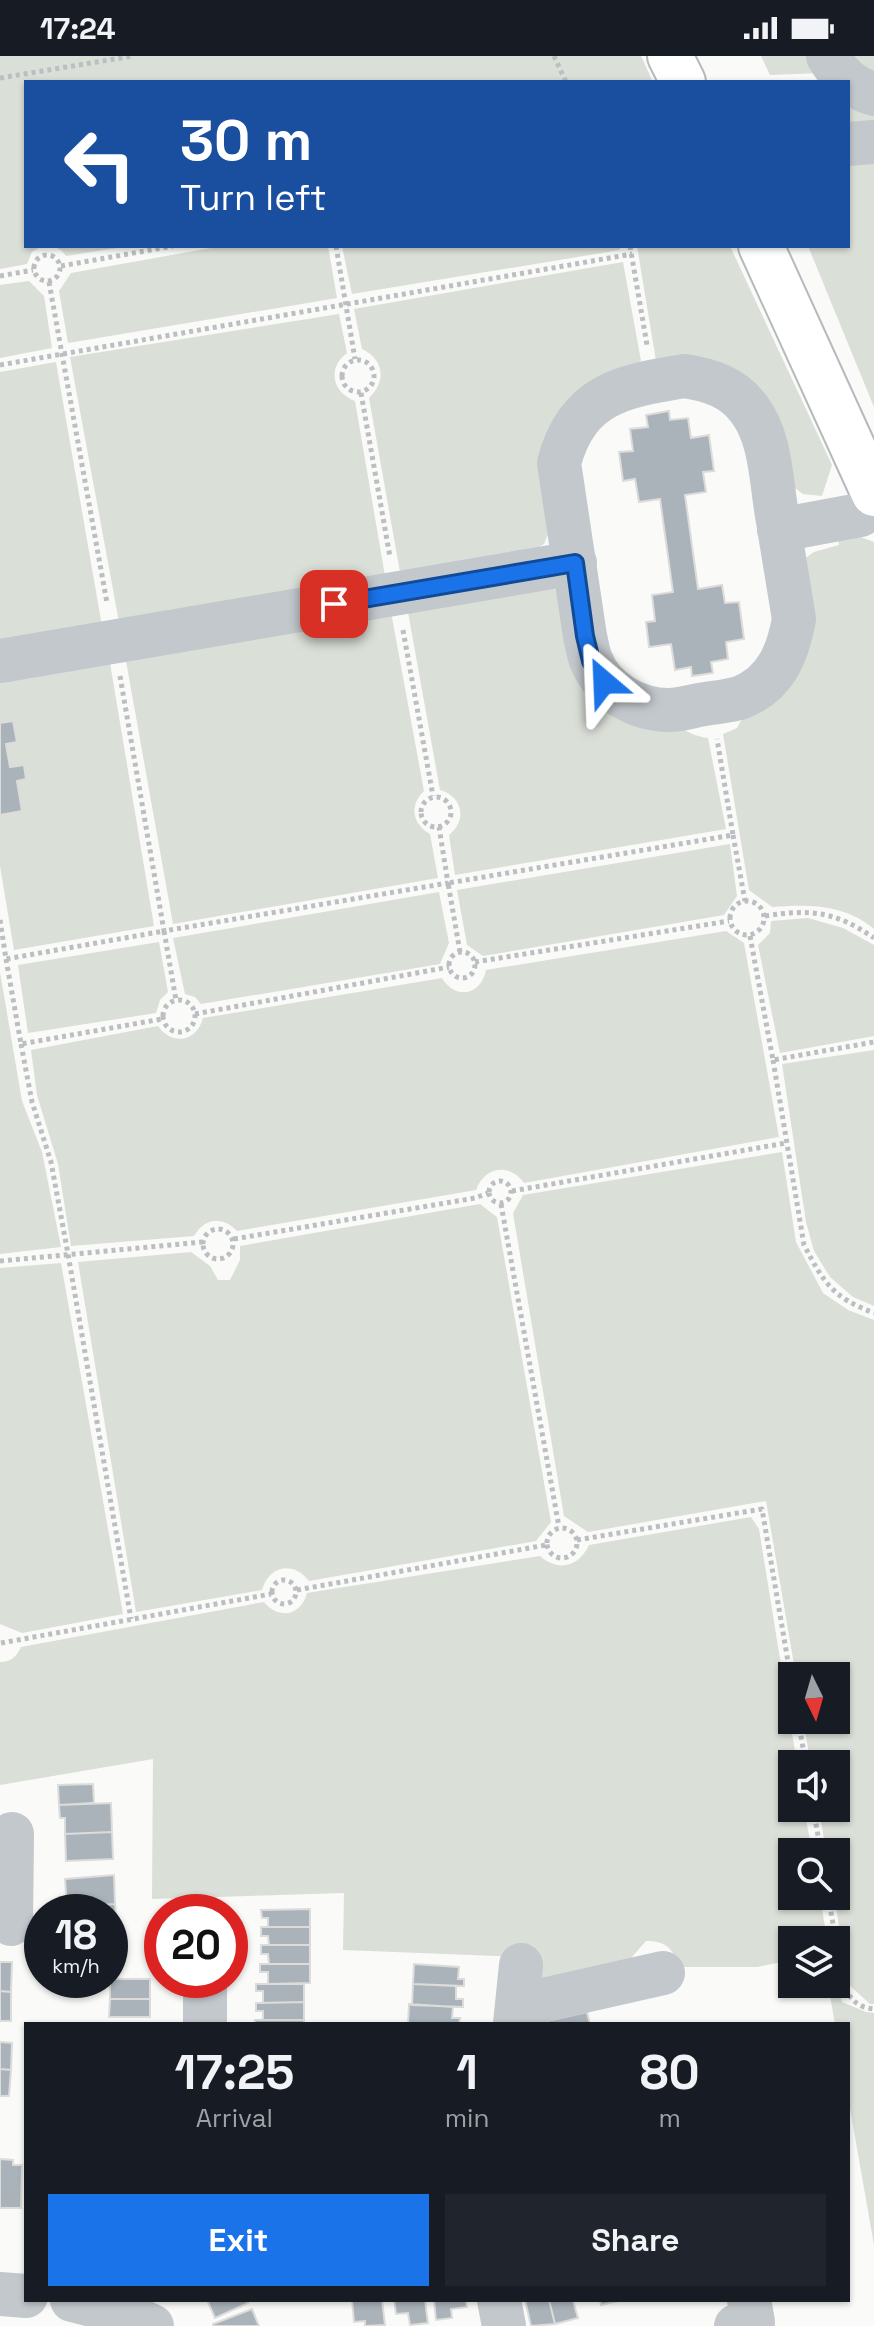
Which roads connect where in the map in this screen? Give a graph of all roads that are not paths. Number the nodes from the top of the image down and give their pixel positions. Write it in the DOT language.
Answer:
graph roads {
  1 [pos="670,56"];
  2 [pos="828,56"];
  3 [pos="682,80"];
  4 [pos="848,80"];
  5 [pos="850,82"];
  6 [pos="874,94"];
  7 [pos="874,142"];
  8 [pos="850,144"];
  9 [pos="762,248"];
  10 [pos="874,494"];
  11 [pos="874,508"];
  12 [pos="779,530"];
  13 [pos="575,563"];
  14 [pos="0,661"];
  15 [pos="12,1834"];
  16 [pos="18,1925"];
  17 [pos="663,1973"];
  18 [pos="205,1998"];
  19 [pos="517,1998"];
  20 [pos="205,2022"];
  21 [pos="0,2294"];
  22 [pos="24,2296"];
  23 [pos="80,2302"];
  24 [pos="499,2302"];
  25 [pos="157,2317"];
  26 [pos="504,2326"];
  1 -- 3 [label="main road"];
  2 -- 4 [label="street"];
  5 -- 6 [label="street"];
  7 -- 8 [label="street"];
  9 -- 10 [label="main road"];
  11 -- 12 [label="street"];
  12 -- 13 [label="street"];
  12 -- 13 [label="street"];
  13 -- 14 [label="street"];
  15 -- 16 [label="street"];
  17 -- 19 [label="street"];
  18 -- 20 [label="street"];
  21 -- 22 [label="street"];
  23 -- 25 [label="street"];
  24 -- 26 [label="street"];
}
